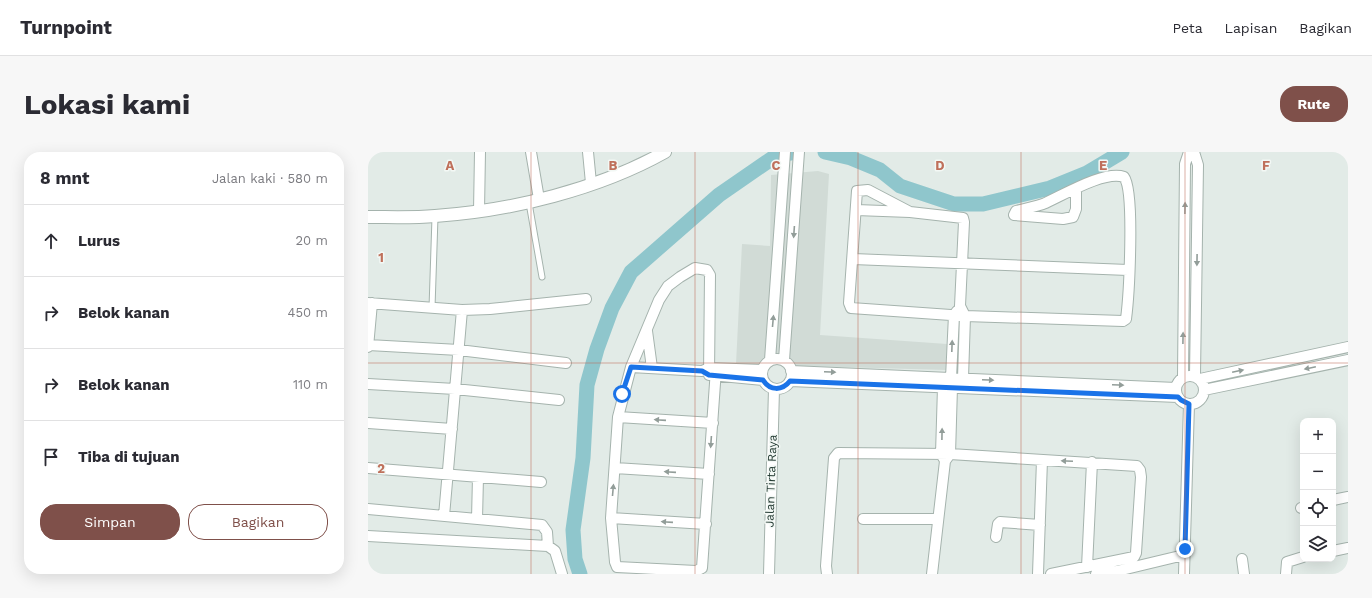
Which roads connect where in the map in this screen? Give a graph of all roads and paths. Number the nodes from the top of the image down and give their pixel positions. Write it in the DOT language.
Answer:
graph roads {
  1 [pos="480,152"];
  2 [pos="531,152"];
  3 [pos="588,152"];
  4 [pos="665,152"];
  5 [pos="785,152"];
  6 [pos="799,152"];
  7 [pos="1189,152"];
  8 [pos="1194,152"];
  9 [pos="798,170"];
  10 [pos="784,175"];
  11 [pos="591,183"];
  12 [pos="1076,190"];
  13 [pos="534,200"];
  14 [pos="782,208"];
  15 [pos="795,208"];
  16 [pos="856,210"];
  17 [pos="479,211"];
  18 [pos="910,212"];
  19 [pos="435,216"];
  20 [pos="368,217"];
  21 [pos="853,259"];
  22 [pos="962,263"];
  23 [pos="1128,270"];
  24 [pos="542,277"];
  25 [pos="586,299"];
  26 [pos="370,303"];
  27 [pos="960,306"];
  28 [pos="432,308"];
  29 [pos="462,310"];
  30 [pos="954,315"];
  31 [pos="965,316"];
  32 [pos="647,331"];
  33 [pos="368,346"];
  34 [pos="1348,347"];
  35 [pos="458,350"];
  36 [pos="770,360"];
  37 [pos="784,360"];
  38 [pos="1348,360"];
  39 [pos="566,363"];
  40 [pos="631,367"];
  41 [pos="652,368"];
  42 [pos="710,372"];
  43 [pos="762,375"];
  44 [pos="791,376"];
  45 [pos="1183,377"];
  46 [pos="963,378"];
  47 [pos="1198,378"];
  48 [pos="368,384"];
  49 [pos="948,384"];
  50 [pos="774,388"];
  51 [pos="455,389"];
  52 [pos="1204,390"];
  53 [pos="1177,392"];
  54 [pos="559,400"];
  55 [pos="1189,404"];
  56 [pos="618,417"];
  57 [pos="368,423"];
  58 [pos="713,423"];
  59 [pos="452,429"];
  60 [pos="946,456"];
  61 [pos="1042,460"];
  62 [pos="1092,462"];
  63 [pos="368,468"];
  64 [pos="615,468"];
  65 [pos="448,474"];
  66 [pos="709,474"];
  67 [pos="478,476"];
  68 [pos="541,482"];
  69 [pos="1348,497"];
  70 [pos="1336,499"];
  71 [pos="368,509"];
  72 [pos="444,516"];
  73 [pos="611,518"];
  74 [pos="477,519"];
  75 [pos="863,519"];
  76 [pos="938,519"];
  77 [pos="706,524"];
  78 [pos="1040,525"];
  79 [pos="368,536"];
  80 [pos="996,537"];
  81 [pos="548,546"];
  82 [pos="1348,548"];
  83 [pos="1336,550"];
  84 [pos="1184,555"];
  85 [pos="1300,558"];
  86 [pos="1242,559"];
  87 [pos="1087,567"];
  88 [pos="1117,572"];
  89 [pos="562,574"];
  90 [pos="769,574"];
  91 [pos="827,574"];
  92 [pos="932,574"];
  93 [pos="1038,574"];
  94 [pos="1051,574"];
  95 [pos="1096,574"];
  96 [pos="1184,574"];
  97 [pos="1244,574"];
  98 [pos="1286,574"];
  1 -- 17 [label="street"];
  2 -- 13 [label="street"];
  3 -- 11 [label="street"];
  4 -- 11 [label="street"];
  5 -- 10 [label="street"];
  6 -- 9 [label="street"];
  45 -- 7 [label="street, one-way"];
  8 -- 47 [label="street, one-way"];
  9 -- 10 [label="street"];
  9 -- 15 [label="street"];
  10 -- 14 [label="street"];
  11 -- 13 [label="street"];
  12 -- 12 [label="street"];
  12 -- 23 [label="street"];
  13 -- 17 [label="street"];
  13 -- 24 [label="lane"];
  14 -- 15 [label="street"];
  36 -- 14 [label="street, one-way"];
  15 -- 37 [label="street, one-way"];
  16 -- 18 [label="street"];
  16 -- 18 [label="street"];
  16 -- 21 [label="street"];
  17 -- 19 [label="street"];
  18 -- 22 [label="street"];
  19 -- 20 [label="street"];
  19 -- 28 [label="lane"];
  21 -- 22 [label="street"];
  21 -- 30 [label="street"];
  22 -- 23 [label="street"];
  22 -- 27 [label="street"];
  23 -- 31 [label="street"];
  25 -- 29 [label="street"];
  26 -- 28 [label="street"];
  26 -- 33 [label="street"];
  27 -- 30 [label="street"];
  27 -- 31 [label="street"];
  28 -- 29 [label="street"];
  29 -- 35 [label="street"];
  30 -- 31 [label="street"];
  49 -- 30 [label="street, one-way"];
  31 -- 46 [label="street"];
  32 -- 40 [label="street"];
  32 -- 41 [label="street"];
  32 -- 42 [label="street"];
  33 -- 35 [label="street"];
  47 -- 34 [label="street, one-way"];
  35 -- 39 [label="street"];
  35 -- 51 [label="street"];
  36 -- 37 [label="street"];
  36 -- 43 [label="street"];
  37 -- 44 [label="street"];
  38 -- 52 [label="street, one-way"];
  40 -- 41 [label="street"];
  40 -- 56 [label="street"];
  41 -- 42 [label="street"];
  42 -- 43 [label="street"];
  42 -- 58 [label="street"];
  43 -- 50 [label="street"];
  44 -- 49 [label="street"];
  44 -- 50 [label="street"];
  45 -- 47 [label="street"];
  45 -- 53 [label="street"];
  46 -- 49 [label="street"];
  46 -- 53 [label="street, one-way"];
  47 -- 52 [label="street"];
  48 -- 51 [label="street"];
  49 -- 53 [label="street"];
  49 -- 60 [label="street"];
  50 -- 90 [label="street, Jalan Tirta Raya"];
  51 -- 54 [label="street"];
  51 -- 59 [label="street"];
  52 -- 55 [label="street"];
  53 -- 55 [label="street"];
  55 -- 84 [label="street"];
  58 -- 56 [label="street, one-way"];
  56 -- 64 [label="street"];
  57 -- 59 [label="street"];
  58 -- 66 [label="street, one-way"];
  59 -- 65 [label="street"];
  60 -- 61 [label="street"];
  60 -- 76 [label="street"];
  60 -- 91 [label="street"];
  62 -- 61 [label="street, one-way"];
  61 -- 78 [label="street"];
  62 -- 87 [label="street"];
  62 -- 87 [label="street"];
  63 -- 65 [label="street"];
  66 -- 64 [label="street, one-way"];
  73 -- 64 [label="street, one-way"];
  65 -- 67 [label="street"];
  65 -- 72 [label="street"];
  66 -- 77 [label="street"];
  67 -- 68 [label="street"];
  67 -- 74 [label="street"];
  69 -- 70 [label="street"];
  71 -- 72 [label="street"];
  72 -- 74 [label="street"];
  77 -- 73 [label="street, one-way"];
  73 -- 77 [label="street"];
  74 -- 81 [label="street"];
  75 -- 76 [label="street"];
  76 -- 92 [label="street"];
  78 -- 80 [label="street"];
  78 -- 93 [label="street"];
  79 -- 81 [label="street"];
  81 -- 89 [label="street"];
  82 -- 83 [label="street"];
  84 -- 88 [label="street"];
  84 -- 96 [label="street"];
  85 -- 98 [label="street"];
  86 -- 97 [label="street"];
  87 -- 94 [label="street"];
  88 -- 95 [label="street"];
}
